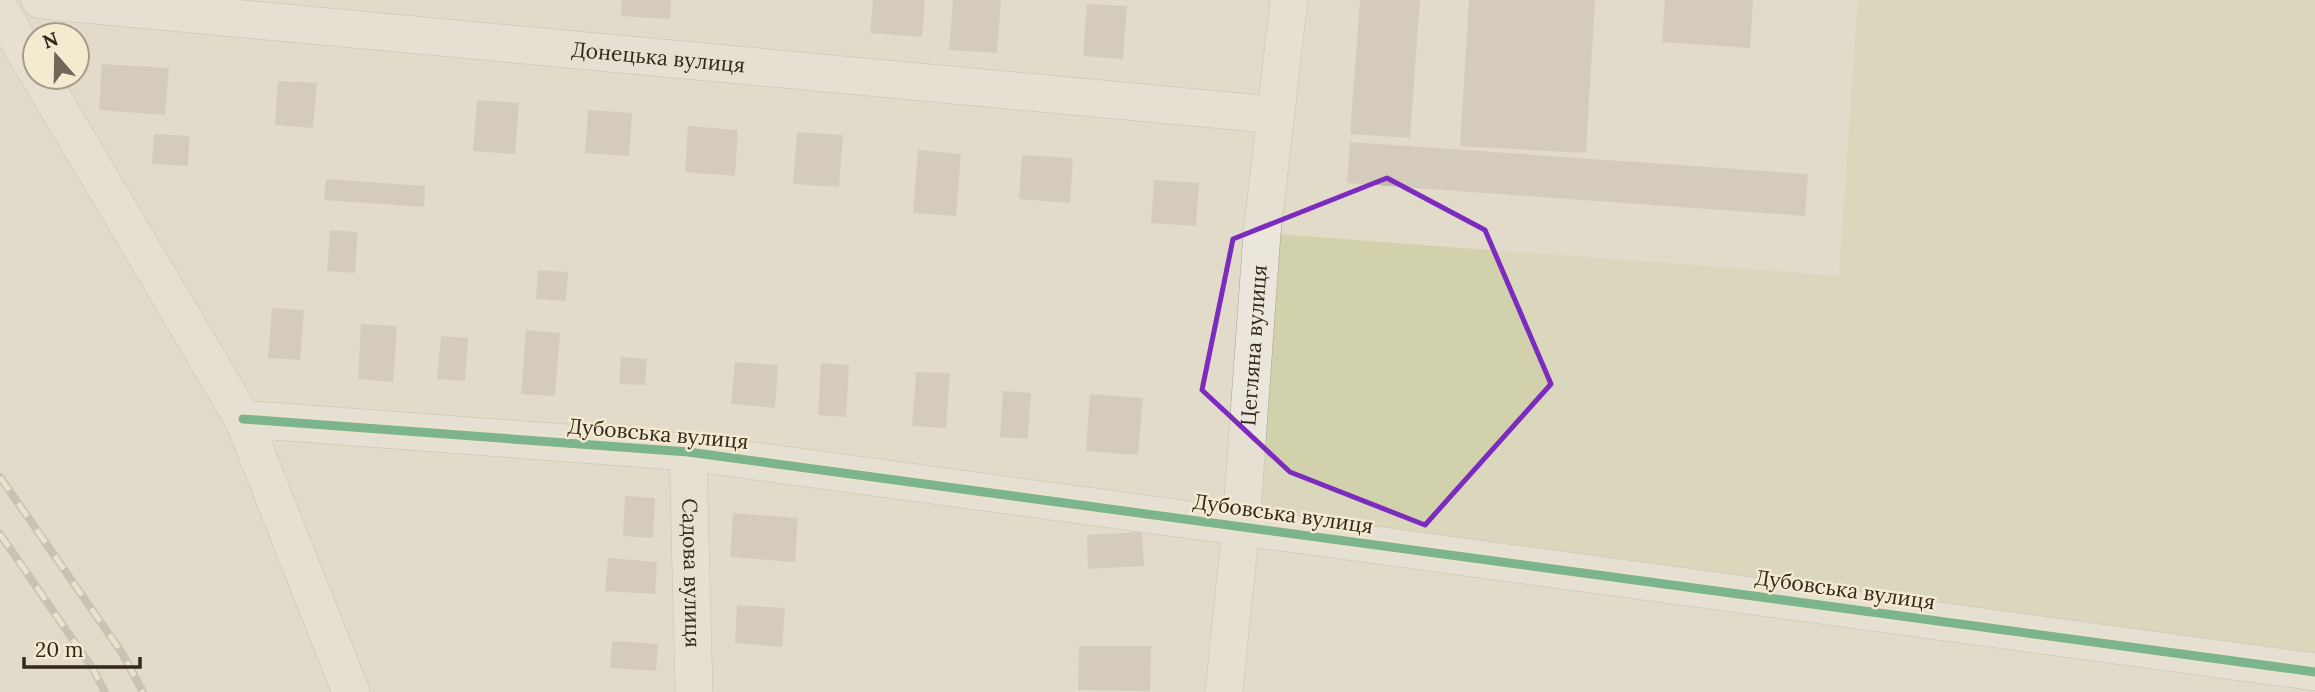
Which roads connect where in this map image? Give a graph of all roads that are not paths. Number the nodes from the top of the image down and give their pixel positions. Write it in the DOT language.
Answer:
graph roads {
  1 [pos="40,0"];
  2 [pos="1289,0"];
  3 [pos="0,10"];
  4 [pos="21,45"];
  5 [pos="48,91"];
  6 [pos="1275,115"];
  7 [pos="243,419"];
  8 [pos="688,452"];
  9 [pos="1241,526"];
  10 [pos="2315,672"];
  11 [pos="351,692"];
  12 [pos="694,692"];
  13 [pos="1224,692"];
  1 -- 6 [label="street, Донецька вулиця"];
  2 -- 6 [label="street, Цегляна вулиця"];
  3 -- 4 [label="street"];
  5 -- 7 [label="street"];
  6 -- 9 [label="street, Цегляна вулиця"];
  7 -- 8 [label="street, Дубовська вулиця"];
  7 -- 11 [label="street"];
  8 -- 9 [label="street, Дубовська вулиця"];
  8 -- 12 [label="street, Садова вулиця"];
  9 -- 10 [label="street, Дубовська вулиця"];
  9 -- 13 [label="street, Цегляна вулиця"];
}
